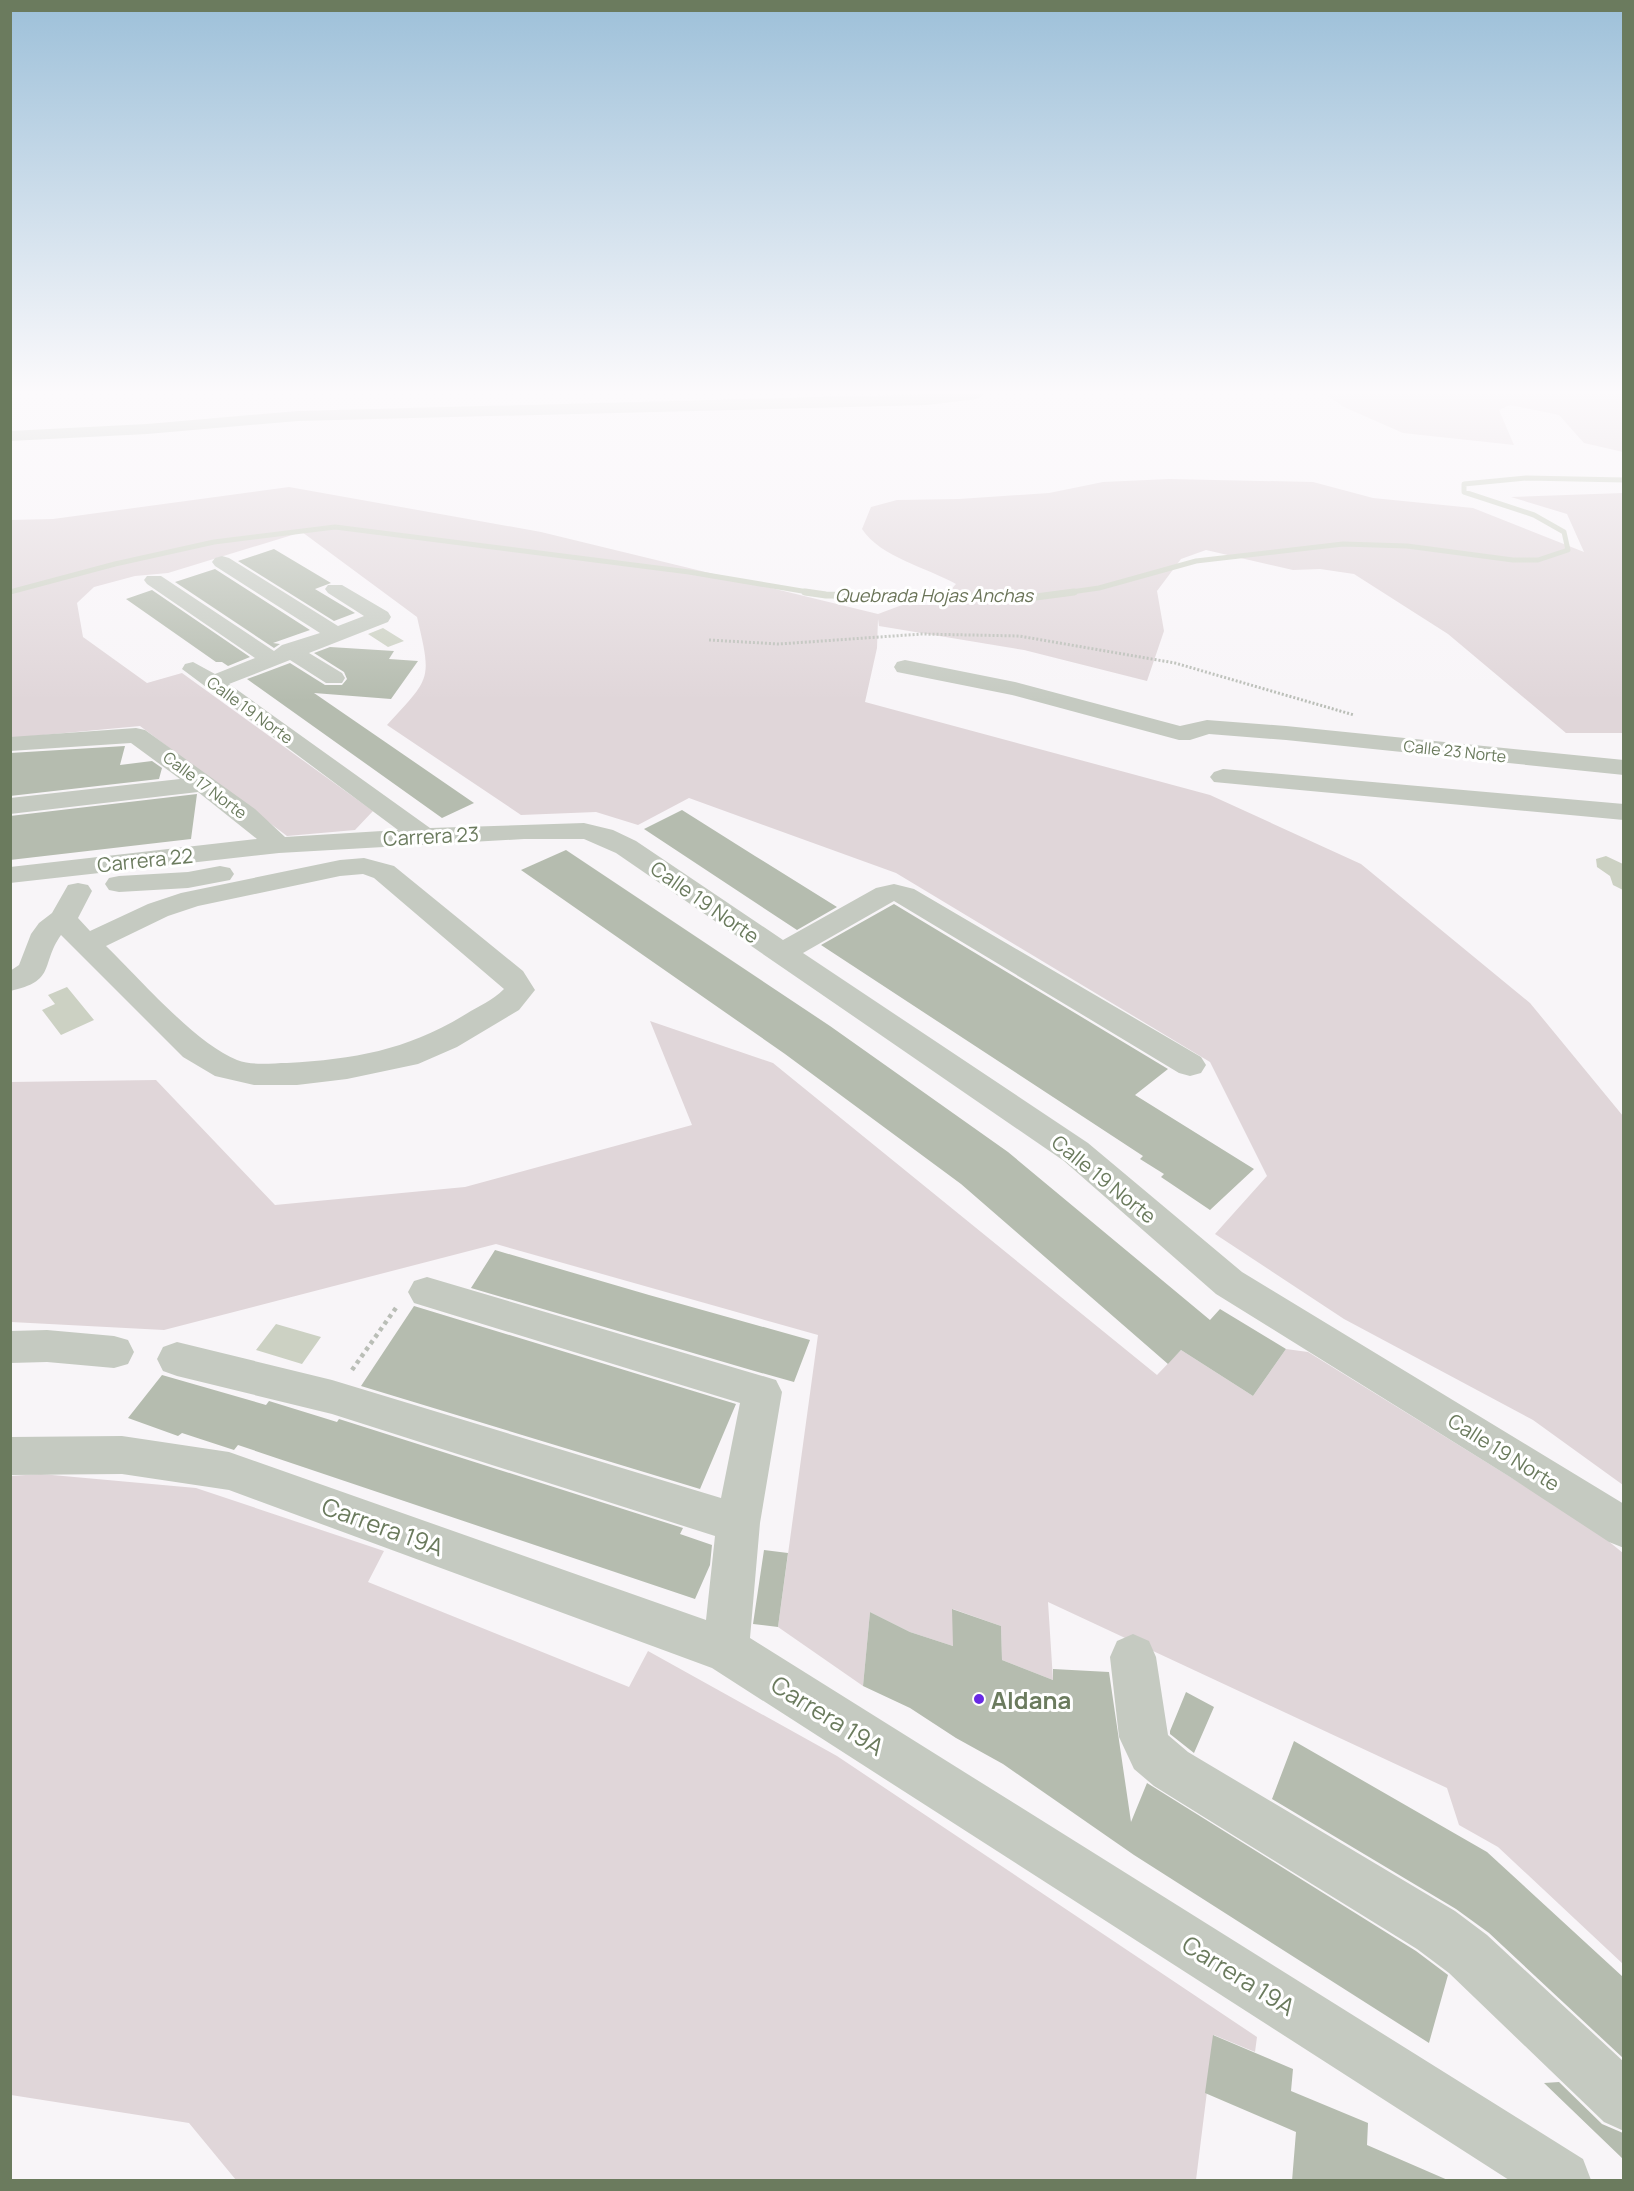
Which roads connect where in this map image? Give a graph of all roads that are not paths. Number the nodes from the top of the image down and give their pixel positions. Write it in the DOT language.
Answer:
graph roads {
  1 [pos="222,562"];
  2 [pos="154,580"];
  3 [pos="335,589"];
  4 [pos="335,633"];
  5 [pos="281,655"];
  6 [pos="905,667"];
  7 [pos="334,678"];
  8 [pos="10,744"];
  9 [pos="1623,768"];
  10 [pos="1223,777"];
  11 [pos="202,784"];
  12 [pos="10,806"];
  13 [pos="1623,812"];
  14 [pos="584,831"];
  15 [pos="423,836"];
  16 [pos="321,843"];
  17 [pos="279,845"];
  18 [pos="10,875"];
  19 [pos="78,891"];
  20 [pos="10,898"];
  21 [pos="64,918"];
  22 [pos="87,944"];
  23 [pos="780,954"];
  24 [pos="10,981"];
  25 [pos="1190,1065"];
  26 [pos="427,1292"];
  27 [pos="10,1347"];
  28 [pos="114,1352"];
  29 [pos="177,1359"];
  30 [pos="10,1456"];
  31 [pos="738,1523"];
  32 [pos="1623,1528"];
  33 [pos="726,1650"];
  34 [pos="1133,1657"];
  35 [pos="1623,2102"];
  36 [pos="1562,2181"];
  1 -- 4 [label="street"];
  2 -- 5 [label="street"];
  3 -- 4 [label="street"];
  4 -- 5 [label="street"];
  5 -- 7 [label="street"];
  5 -- 15 [label="street, Calle 19 Norte"];
  6 -- 9 [label="street, Calle 23 Norte"];
  8 -- 11 [label="street, Calle 17 Norte"];
  10 -- 13 [label="street"];
  11 -- 12 [label="street"];
  11 -- 17 [label="street, Calle 17 Norte"];
  14 -- 15 [label="street, Carrera 23"];
  14 -- 23 [label="street, Calle 19 Norte"];
  15 -- 16 [label="street, Carrera 23"];
  16 -- 17 [label="street, Carrera 23"];
  16 -- 19 [label="street"];
  17 -- 18 [label="street, Carrera 22"];
  19 -- 20 [label="street"];
  19 -- 21 [label="street"];
  21 -- 22 [label="street"];
  21 -- 24 [label="street"];
  22 -- 22 [label="street"];
  23 -- 25 [label="street"];
  23 -- 32 [label="street, Calle 19 Norte"];
  26 -- 31 [label="street"];
  27 -- 28 [label="street"];
  29 -- 31 [label="street"];
  30 -- 33 [label="street, Carrera 19A"];
  31 -- 33 [label="street"];
  33 -- 36 [label="street, Carrera 19A"];
  34 -- 35 [label="street"];
}
